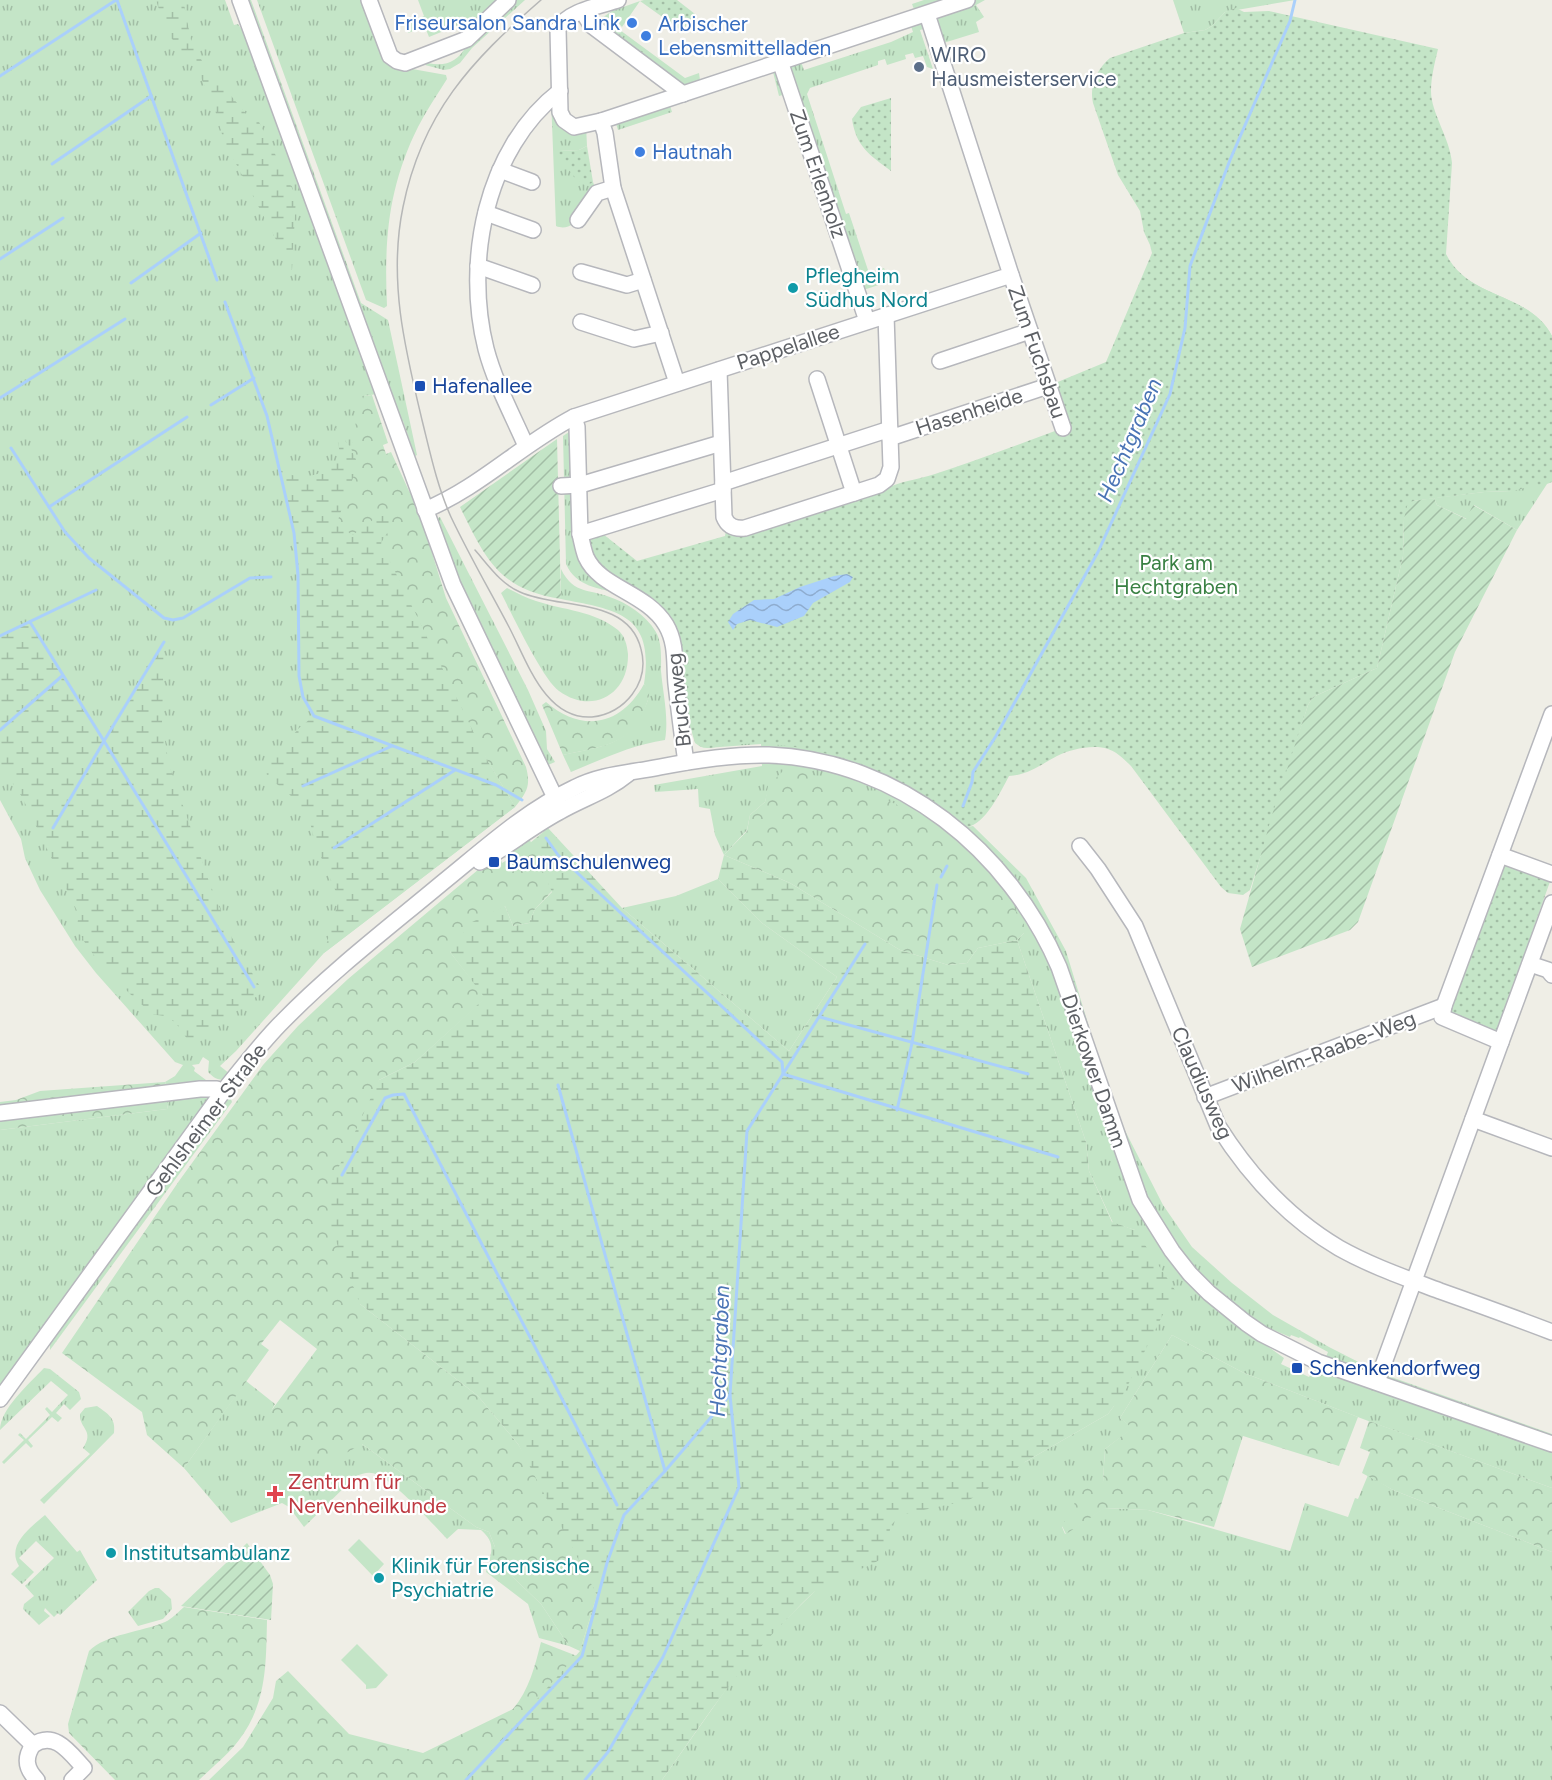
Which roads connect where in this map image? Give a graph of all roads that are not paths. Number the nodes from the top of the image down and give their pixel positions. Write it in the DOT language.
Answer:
graph roads {
  1 [pos="240,0"];
  2 [pos="369,0"];
  3 [pos="508,0"];
  4 [pos="618,0"];
  5 [pos="967,0"];
  6 [pos="583,12"];
  7 [pos="927,14"];
  8 [pos="780,62"];
  9 [pos="560,91"];
  10 [pos="683,94"];
  11 [pos="602,121"];
  12 [pos="500,170"];
  13 [pos="532,182"];
  14 [pos="613,188"];
  15 [pos="486,213"];
  16 [pos="578,220"];
  17 [pos="532,230"];
  18 [pos="478,266"];
  19 [pos="581,272"];
  20 [pos="1011,275"];
  21 [pos="643,280"];
  22 [pos="532,285"];
  23 [pos="886,315"];
  24 [pos="867,321"];
  25 [pos="581,322"];
  26 [pos="1030,331"];
  27 [pos="661,333"];
  28 [pos="940,361"];
  29 [pos="719,370"];
  30 [pos="817,379"];
  31 [pos="677,383"];
  32 [pos="1048,386"];
  33 [pos="574,417"];
  34 [pos="1063,428"];
  35 [pos="890,433"];
  36 [pos="721,443"];
  37 [pos="526,446"];
  38 [pos="838,446"];
  39 [pos="580,485"];
  40 [pos="561,486"];
  41 [pos="723,487"];
  42 [pos="854,493"];
  43 [pos="425,510"];
  44 [pos="580,534"];
  45 [pos="1552,714"];
  46 [pos="686,762"];
  47 [pos="558,804"];
  48 [pos="1080,846"];
  49 [pos="1500,855"];
  50 [pos="1552,874"];
  51 [pos="1552,903"];
  52 [pos="1530,964"];
  53 [pos="1552,975"];
  54 [pos="1444,1006"];
  55 [pos="1501,1042"];
  56 [pos="218,1091"];
  57 [pos="1204,1097"];
  58 [pos="0,1113"];
  59 [pos="1473,1119"];
  60 [pos="1552,1148"];
  61 [pos="1414,1282"];
  62 [pos="1552,1332"];
  63 [pos="1377,1382"];
  64 [pos="0,1399"];
  65 [pos="1552,1444"];
  66 [pos="0,1713"];
  67 [pos="33,1745"];
  68 [pos="37,1780"];
  69 [pos="72,1780"];
  1 -- 43 [label="street"];
  2 -- 3 [label="street"];
  4 -- 6 [label="street"];
  5 -- 7 [label="street"];
  6 -- 9 [label="street"];
  6 -- 10 [label="street"];
  7 -- 8 [label="street"];
  7 -- 20 [label="street"];
  8 -- 10 [label="street"];
  8 -- 24 [label="street, Zum Erlenholz"];
  9 -- 11 [label="street"];
  9 -- 12 [label="street"];
  10 -- 11 [label="street"];
  11 -- 14 [label="street"];
  12 -- 13 [label="street"];
  12 -- 15 [label="street"];
  14 -- 16 [label="street"];
  14 -- 21 [label="street"];
  15 -- 17 [label="street"];
  15 -- 18 [label="street"];
  18 -- 22 [label="street"];
  18 -- 37 [label="street"];
  19 -- 21 [label="street"];
  20 -- 23 [label="street, Pappelallee"];
  20 -- 26 [label="street, Zum Fuchsbau"];
  21 -- 27 [label="street"];
  23 -- 24 [label="street, Pappelallee"];
  23 -- 35 [label="street"];
  24 -- 29 [label="street, Pappelallee"];
  25 -- 27 [label="street"];
  26 -- 28 [label="street"];
  26 -- 32 [label="street, Zum Fuchsbau"];
  27 -- 31 [label="street"];
  29 -- 31 [label="street, Pappelallee"];
  29 -- 36 [label="street"];
  30 -- 38 [label="street"];
  31 -- 33 [label="street, Pappelallee"];
  32 -- 34 [label="street, Zum Fuchsbau"];
  32 -- 35 [label="street, Hasenheide"];
  33 -- 37 [label="street, Pappelallee"];
  33 -- 39 [label="street, Bruchweg"];
  35 -- 38 [label="street, Hasenheide"];
  35 -- 42 [label="street"];
  36 -- 39 [label="street"];
  36 -- 41 [label="street"];
  37 -- 43 [label="street, Pappelallee"];
  38 -- 41 [label="street, Hasenheide"];
  38 -- 42 [label="street"];
  39 -- 40 [label="street"];
  39 -- 44 [label="street, Bruchweg"];
  41 -- 42 [label="street"];
  41 -- 44 [label="street"];
  43 -- 47 [label="street"];
  44 -- 46 [label="street, Bruchweg"];
  45 -- 49 [label="street"];
  46 -- 47 [label="street, Dierkower Damm"];
  46 -- 63 [label="street, Dierkower Damm"];
  47 -- 56 [label="street, Gehlsheimer Straße"];
  48 -- 57 [label="street, Claudiusweg"];
  49 -- 50 [label="street"];
  49 -- 54 [label="street"];
  51 -- 52 [label="street"];
  52 -- 53 [label="street"];
  52 -- 55 [label="street"];
  54 -- 55 [label="street"];
  54 -- 57 [label="street, Wilhelm-Raabe-Weg"];
  55 -- 59 [label="street"];
  56 -- 58 [label="street"];
  56 -- 64 [label="street, Gehlsheimer Straße"];
  57 -- 61 [label="street, Claudiusweg"];
  59 -- 60 [label="street"];
  59 -- 61 [label="street"];
  61 -- 62 [label="street, Claudiusweg"];
  61 -- 63 [label="street"];
  63 -- 65 [label="street, Dierkower Damm"];
  66 -- 67 [label="street"];
  67 -- 68 [label="street"];
  67 -- 69 [label="street"];
}
